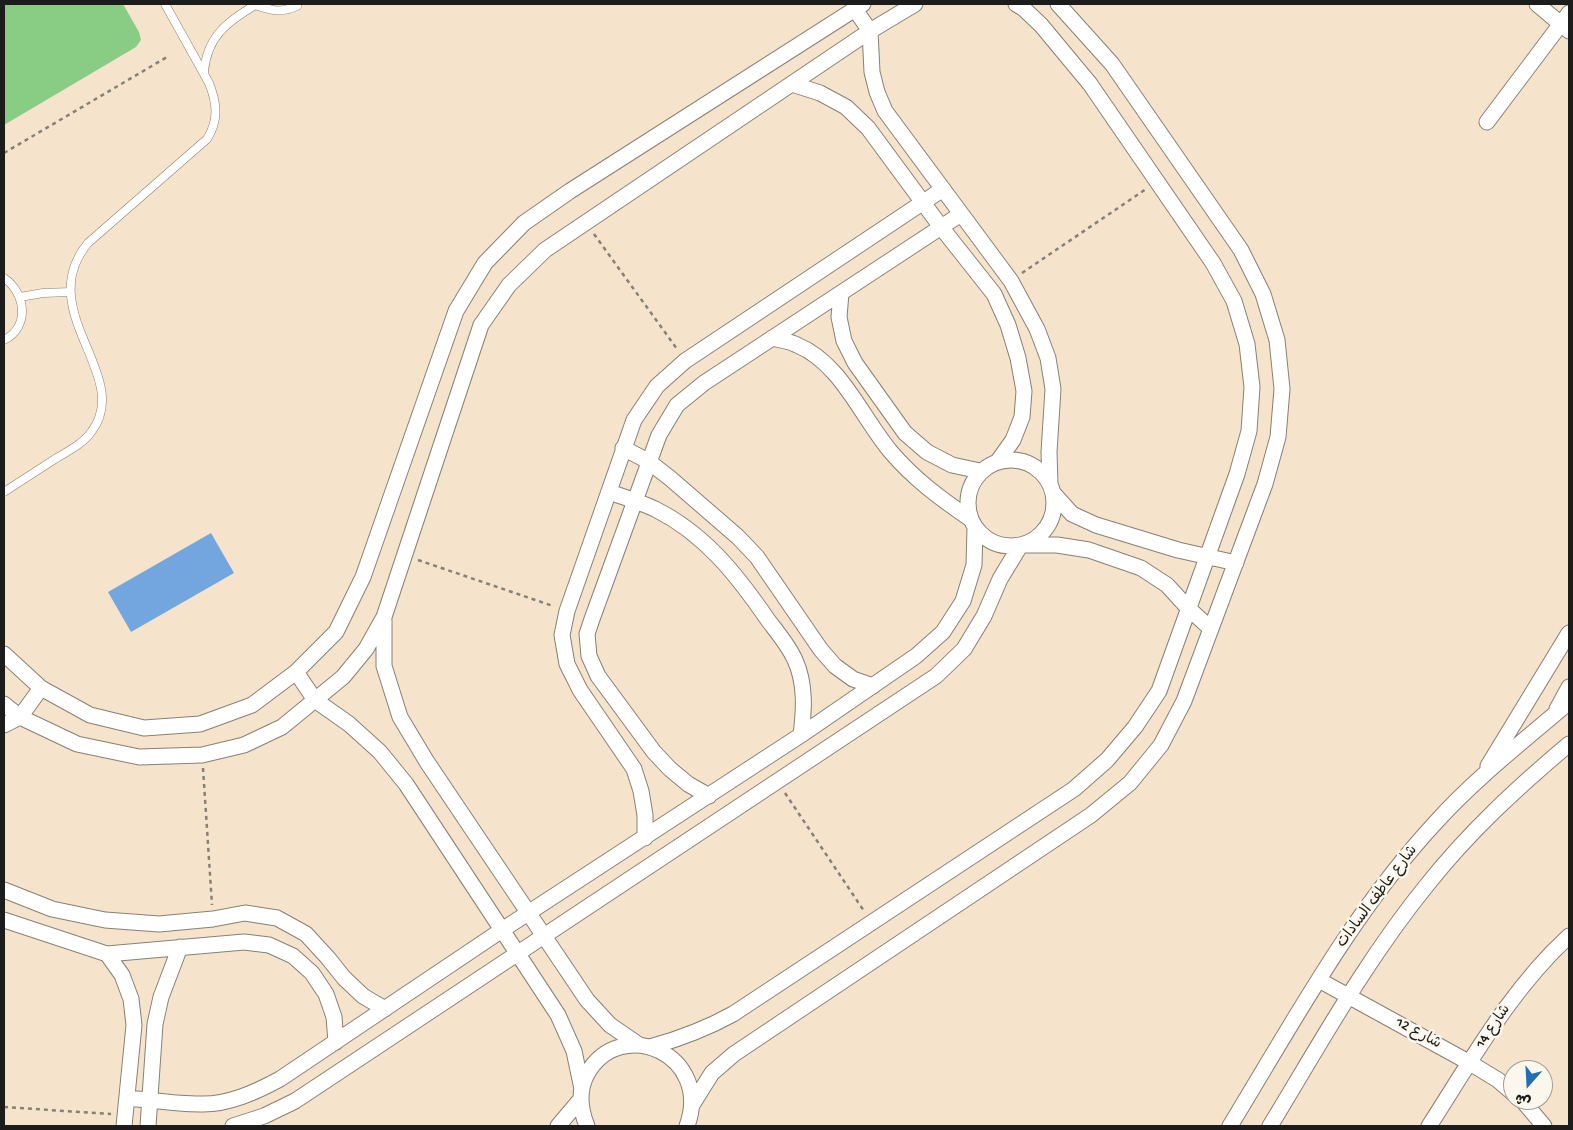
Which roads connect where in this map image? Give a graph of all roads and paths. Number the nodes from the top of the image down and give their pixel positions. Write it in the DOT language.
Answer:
graph roads {
  1 [pos="165,4"];
  2 [pos="255,4"];
  3 [pos="915,4"];
  4 [pos="1016,4"];
  5 [pos="1058,4"];
  6 [pos="1537,4"];
  7 [pos="297,6"];
  8 [pos="859,6"];
  9 [pos="1566,23"];
  10 [pos="870,31"];
  11 [pos="167,57"];
  12 [pos="204,72"];
  13 [pos="792,84"];
  14 [pos="1487,122"];
  15 [pos="4,153"];
  16 [pos="1157,182"];
  17 [pos="942,189"];
  18 [pos="923,202"];
  19 [pos="961,214"];
  20 [pos="586,223"];
  21 [pos="941,227"];
  22 [pos="4,278"];
  23 [pos="1011,281"];
  24 [pos="70,292"];
  25 [pos="840,293"];
  26 [pos="20,297"];
  27 [pos="772,338"];
  28 [pos="4,340"];
  29 [pos="685,361"];
  30 [pos="623,448"];
  31 [pos="648,461"];
  32 [pos="998,461"];
  33 [pos="980,471"];
  34 [pos="1052,489"];
  35 [pos="4,492"];
  36 [pos="609,492"];
  37 [pos="635,501"];
  38 [pos="972,523"];
  39 [pos="1023,545"];
  40 [pos="405,555"];
  41 [pos="1207,557"];
  42 [pos="1236,563"];
  43 [pos="1188,608"];
  44 [pos="567,611"];
  45 [pos="384,617"];
  46 [pos="1211,629"];
  47 [pos="1569,633"];
  48 [pos="4,654"];
  49 [pos="296,672"];
  50 [pos="873,686"];
  51 [pos="1569,687"];
  52 [pos="41,688"];
  53 [pos="315,700"];
  54 [pos="1569,702"];
  55 [pos="4,704"];
  56 [pos="1553,716"];
  57 [pos="20,717"];
  58 [pos="4,725"];
  59 [pos="801,735"];
  60 [pos="1569,744"];
  61 [pos="202,755"];
  62 [pos="1481,777"];
  63 [pos="777,781"];
  64 [pos="709,796"];
  65 [pos="644,838"];
  66 [pos="4,890"];
  67 [pos="529,913"];
  68 [pos="213,919"];
  69 [pos="4,920"];
  70 [pos="872,922"];
  71 [pos="502,930"];
  72 [pos="544,936"];
  73 [pos="1566,942"];
  74 [pos="180,947"];
  75 [pos="517,953"];
  76 [pos="107,954"];
  77 [pos="1319,980"];
  78 [pos="1349,995"];
  79 [pos="385,1009"];
  80 [pos="336,1042"];
  81 [pos="644,1046"];
  82 [pos="1470,1063"];
  83 [pos="1503,1084"];
  84 [pos="581,1095"];
  85 [pos="127,1098"];
  86 [pos="150,1100"];
  87 [pos="692,1106"];
  88 [pos="4,1107"];
  89 [pos="1530,1110"];
  90 [pos="125,1121"];
  91 [pos="148,1126"];
  92 [pos="233,1126"];
  93 [pos="558,1126"];
  94 [pos="587,1126"];
  95 [pos="687,1126"];
  96 [pos="1230,1126"];
  97 [pos="1270,1126"];
  98 [pos="1429,1126"];
  99 [pos="1544,1126"];
  1 -- 12 [label="lane"];
  2 -- 7 [label="lane"];
  2 -- 12 [label="lane"];
  3 -- 10 [label="street"];
  4 -- 16 [label="street"];
  5 -- 42 [label="street"];
  6 -- 9 [label="street"];
  8 -- 10 [label="street"];
  8 -- 49 [label="street"];
  9 -- 14 [label="street"];
  10 -- 13 [label="street"];
  10 -- 17 [label="street"];
  11 -- 15 [label="path"];
  12 -- 24 [label="lane"];
  13 -- 18 [label="street"];
  13 -- 20 [label="street"];
  16 -- 23 [label="path"];
  16 -- 41 [label="street"];
  17 -- 18 [label="street"];
  17 -- 19 [label="street"];
  18 -- 21 [label="street"];
  18 -- 29 [label="street"];
  19 -- 21 [label="street"];
  19 -- 23 [label="street"];
  20 -- 29 [label="path"];
  20 -- 40 [label="street"];
  21 -- 25 [label="street"];
  21 -- 32 [label="street"];
  22 -- 26 [label="lane"];
  23 -- 34 [label="street"];
  24 -- 26 [label="lane"];
  24 -- 35 [label="lane"];
  25 -- 27 [label="street"];
  25 -- 33 [label="street"];
  26 -- 28 [label="lane"];
  27 -- 31 [label="street"];
  27 -- 38 [label="street"];
  29 -- 30 [label="street"];
  30 -- 31 [label="street"];
  30 -- 36 [label="street"];
  31 -- 37 [label="street"];
  31 -- 50 [label="street"];
  32 -- 33 [label="street"];
  32 -- 34 [label="street"];
  33 -- 38 [label="street"];
  34 -- 39 [label="street"];
  34 -- 41 [label="street"];
  36 -- 37 [label="street"];
  36 -- 44 [label="street"];
  37 -- 59 [label="street"];
  37 -- 64 [label="street"];
  38 -- 39 [label="street"];
  38 -- 50 [label="street"];
  39 -- 43 [label="street"];
  39 -- 63 [label="street"];
  40 -- 44 [label="path"];
  40 -- 45 [label="street"];
  41 -- 42 [label="street"];
  41 -- 43 [label="street"];
  42 -- 46 [label="street"];
  43 -- 46 [label="street"];
  43 -- 70 [label="street"];
  44 -- 65 [label="street"];
  45 -- 53 [label="street"];
  45 -- 67 [label="street"];
  46 -- 87 [label="street"];
  47 -- 62 [label="street"];
  48 -- 52 [label="street"];
  49 -- 52 [label="street"];
  49 -- 53 [label="street"];
  50 -- 59 [label="street"];
  51 -- 56 [label="street"];
  52 -- 57 [label="street"];
  53 -- 61 [label="street"];
  53 -- 71 [label="street"];
  54 -- 56 [label="street, شارع عاطف السادات"];
  55 -- 57 [label="street"];
  56 -- 62 [label="street, شارع عاطف السادات"];
  57 -- 58 [label="street"];
  57 -- 61 [label="street"];
  59 -- 64 [label="street"];
  60 -- 78 [label="street, شارع عاطف السادات"];
  61 -- 68 [label="path"];
  62 -- 77 [label="street, شارع عاطف السادات"];
  63 -- 70 [label="path"];
  63 -- 72 [label="street"];
  64 -- 65 [label="street"];
  65 -- 67 [label="street"];
  66 -- 68 [label="street"];
  67 -- 71 [label="street"];
  67 -- 72 [label="street"];
  68 -- 79 [label="street"];
  69 -- 76 [label="street"];
  70 -- 81 [label="street"];
  71 -- 75 [label="street"];
  71 -- 79 [label="street"];
  72 -- 75 [label="street"];
  72 -- 81 [label="street"];
  73 -- 82 [label="street, شارع 14"];
  74 -- 76 [label="street"];
  74 -- 80 [label="street"];
  74 -- 86 [label="street"];
  75 -- 84 [label="street"];
  75 -- 92 [label="street"];
  76 -- 85 [label="street"];
  77 -- 78 [label="street, شارع 12"];
  77 -- 96 [label="street, شارع عاطف السادات"];
  78 -- 82 [label="street, شارع 12"];
  78 -- 97 [label="street, شارع عاطف السادات"];
  79 -- 80 [label="street"];
  80 -- 86 [label="street"];
  81 -- 84 [label="street"];
  81 -- 87 [label="street"];
  82 -- 83 [label="street, شارع 12"];
  82 -- 98 [label="street, شارع 14"];
  84 -- 93 [label="street"];
  84 -- 94 [label="street"];
  85 -- 86 [label="street"];
  85 -- 90 [label="street"];
  86 -- 91 [label="street"];
  87 -- 95 [label="street"];
  88 -- 90 [label="path"];
  89 -- 99 [label="street"];
}
